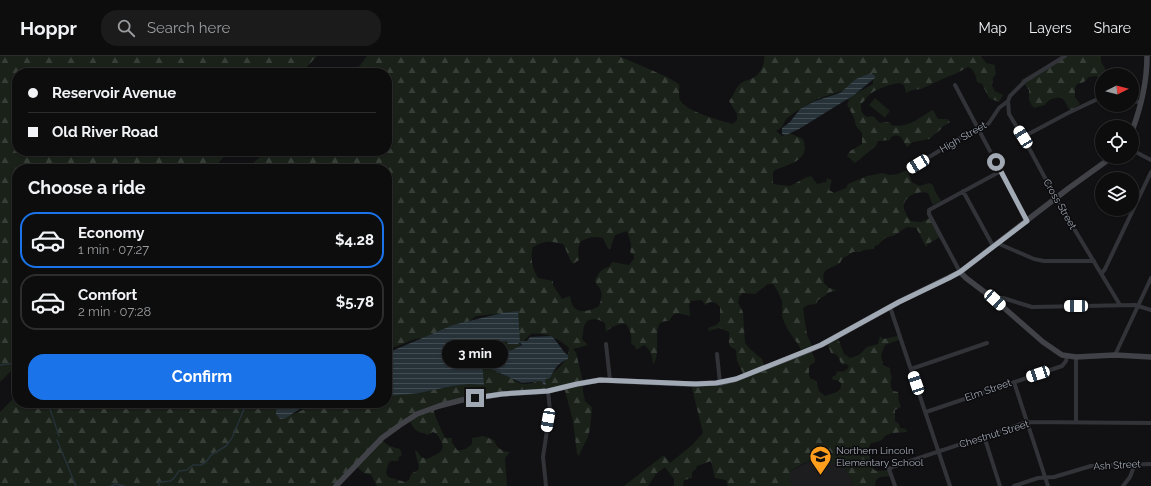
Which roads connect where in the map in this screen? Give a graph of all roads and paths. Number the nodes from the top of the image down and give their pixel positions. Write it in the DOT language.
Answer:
graph roads {
  1 [pos="1065,56"];
  2 [pos="1148,59"];
  3 [pos="955,85"];
  4 [pos="1095,100"];
  5 [pos="1008,101"];
  6 [pos="1140,102"];
  7 [pos="1135,120"];
  8 [pos="979,130"];
  9 [pos="1023,137"];
  10 [pos="1139,154"];
  11 [pos="1151,160"];
  12 [pos="1102,164"];
  13 [pos="911,168"];
  14 [pos="1001,171"];
  15 [pos="1151,172"];
  16 [pos="963,191"];
  17 [pos="1056,198"];
  18 [pos="1027,221"];
  19 [pos="995,244"];
  20 [pos="1094,261"];
  21 [pos="960,272"];
  22 [pos="1102,273"];
  23 [pos="1151,278"];
  24 [pos="995,300"];
  25 [pos="1120,305"];
  26 [pos="1138,305"];
  27 [pos="890,307"];
  28 [pos="1151,310"];
  29 [pos="987,343"];
  30 [pos="606,344"];
  31 [pos="717,354"];
  32 [pos="1115,355"];
  33 [pos="1067,356"];
  34 [pos="1076,356"];
  35 [pos="1151,357"];
  36 [pos="911,369"];
  37 [pos="610,380"];
  38 [pos="1014,382"];
  39 [pos="720,383"];
  40 [pos="548,391"];
  41 [pos="926,412"];
  42 [pos="1027,422"];
  43 [pos="1076,422"];
  44 [pos="1151,422"];
  45 [pos="984,436"];
  46 [pos="939,452"];
  47 [pos="1135,464"];
  48 [pos="1151,464"];
  49 [pos="1046,478"];
  50 [pos="336,486"];
  51 [pos="546,486"];
  52 [pos="895,486"];
  53 [pos="950,486"];
  54 [pos="1000,486"];
  55 [pos="1014,486"];
  56 [pos="1048,486"];
  57 [pos="1123,486"];
  1 -- 5 [label="street, High Street"];
  2 -- 6 [label="main road"];
  3 -- 8 [label="street"];
  4 -- 9 [label="street"];
  5 -- 8 [label="street, High Street"];
  5 -- 9 [label="street, Cross Street"];
  6 -- 7 [label="main road"];
  8 -- 13 [label="street, High Street"];
  8 -- 14 [label="street"];
  9 -- 17 [label="street, Cross Street"];
  10 -- 11 [label="street"];
  12 -- 17 [label="main road"];
  14 -- 16 [label="street"];
  14 -- 18 [label="street"];
  15 -- 22 [label="street"];
  16 -- 19 [label="street"];
  16 -- 21 [label="street"];
  17 -- 18 [label="main road"];
  17 -- 20 [label="street, Cross Street"];
  18 -- 19 [label="main road"];
  19 -- 20 [label="street"];
  19 -- 21 [label="main road"];
  20 -- 22 [label="street, Cross Street"];
  21 -- 24 [label="main road"];
  21 -- 27 [label="main road"];
  22 -- 25 [label="street, Cross Street"];
  23 -- 26 [label="street"];
  24 -- 25 [label="street"];
  24 -- 33 [label="main road"];
  25 -- 26 [label="street"];
  26 -- 28 [label="street"];
  26 -- 32 [label="street"];
  27 -- 36 [label="street"];
  27 -- 39 [label="main road"];
  29 -- 36 [label="street"];
  30 -- 37 [label="street"];
  31 -- 39 [label="street"];
  32 -- 34 [label="main road"];
  32 -- 35 [label="main road"];
  33 -- 34 [label="main road"];
  33 -- 38 [label="street, Elm Street"];
  34 -- 43 [label="street"];
  36 -- 41 [label="street"];
  37 -- 39 [label="main road"];
  37 -- 40 [label="main road"];
  38 -- 41 [label="street, Elm Street"];
  38 -- 42 [label="street"];
  40 -- 50 [label="main road"];
  40 -- 51 [label="street"];
  41 -- 46 [label="street"];
  42 -- 43 [label="street, Chestnut Street"];
  42 -- 45 [label="street, Chestnut Street"];
  42 -- 49 [label="street"];
  43 -- 44 [label="street, Chestnut Street"];
  45 -- 46 [label="street, Chestnut Street"];
  45 -- 54 [label="street"];
  46 -- 52 [label="street, Chestnut Street"];
  46 -- 53 [label="street"];
  47 -- 48 [label="street, Ash Street"];
  47 -- 49 [label="street, Ash Street"];
  47 -- 57 [label="street"];
  49 -- 55 [label="street, Ash Street"];
  49 -- 56 [label="street"];
}
